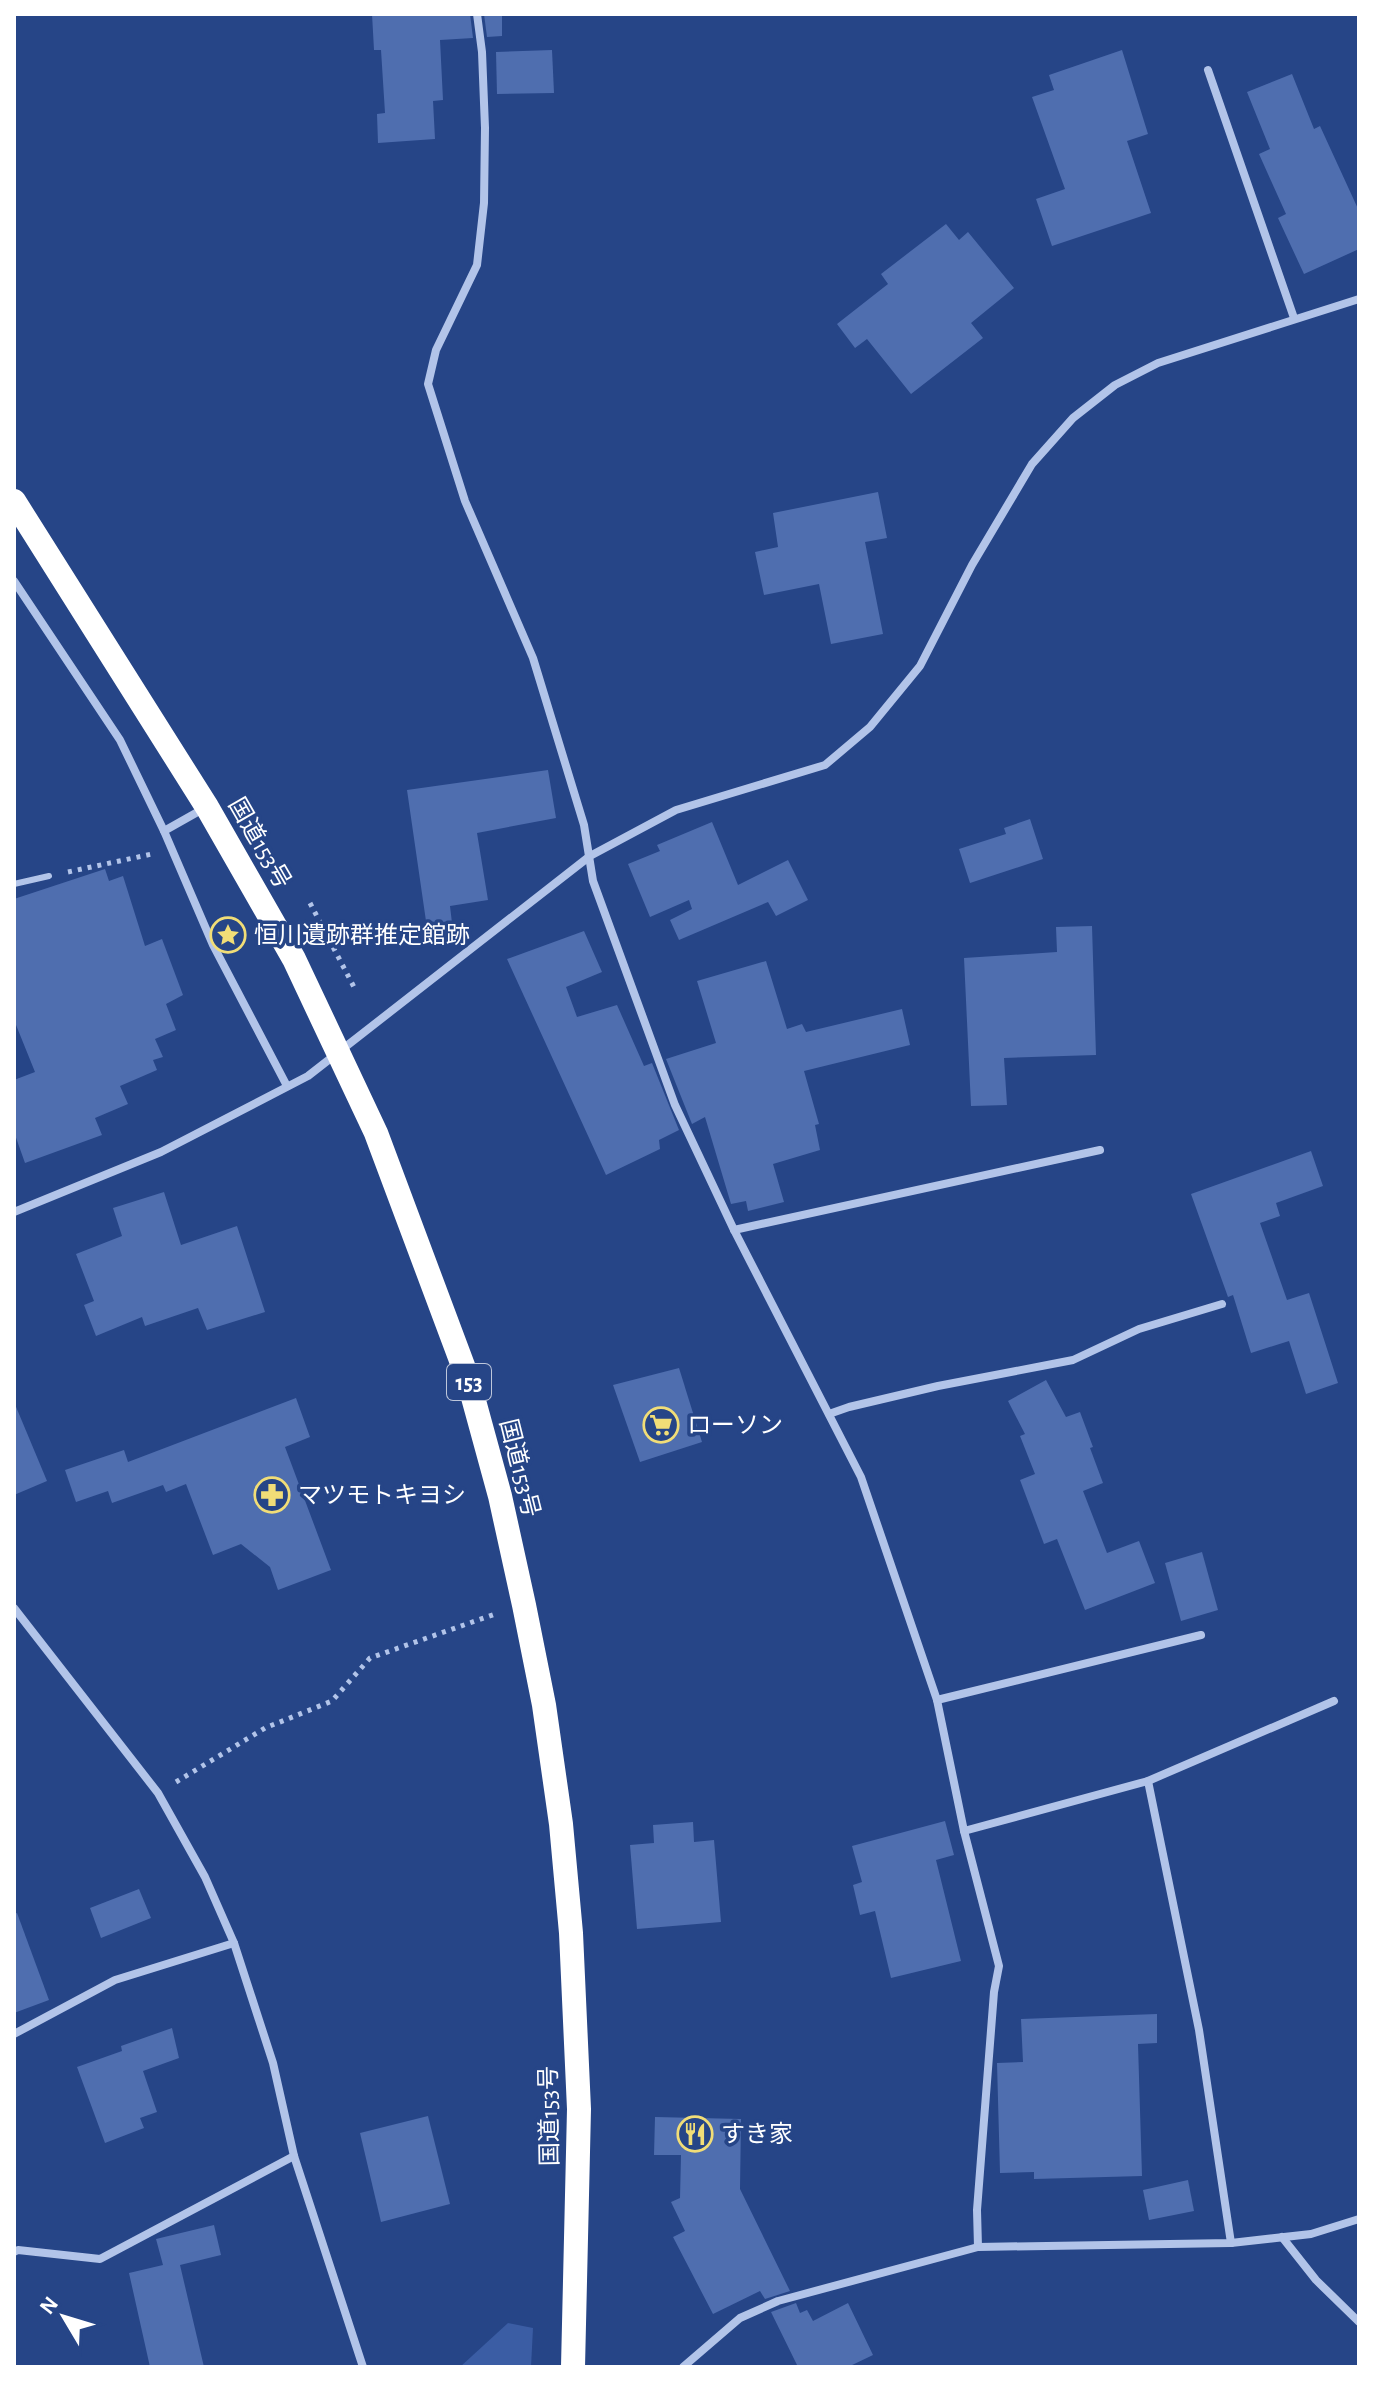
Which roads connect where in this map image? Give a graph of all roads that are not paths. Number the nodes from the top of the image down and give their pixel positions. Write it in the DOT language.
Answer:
graph roads {
  1 [pos="477,14"];
  2 [pos="1208,70"];
  3 [pos="1359,299"];
  4 [pos="1294,318"];
  5 [pos="14,501"];
  6 [pos="14,581"];
  7 [pos="207,807"];
  8 [pos="164,831"];
  9 [pos="590,856"];
  10 [pos="49,876"];
  11 [pos="14,884"];
  12 [pos="339,1053"];
  13 [pos="287,1086"];
  14 [pos="1100,1150"];
  15 [pos="14,1212"];
  16 [pos="734,1230"];
  17 [pos="1222,1304"];
  18 [pos="829,1414"];
  19 [pos="14,1608"];
  20 [pos="1201,1635"];
  21 [pos="937,1700"];
  22 [pos="1334,1701"];
  23 [pos="1148,1781"];
  24 [pos="964,1831"];
  25 [pos="234,1943"];
  26 [pos="14,2034"];
  27 [pos="294,2156"];
  28 [pos="1359,2219"];
  29 [pos="1282,2237"];
  30 [pos="1231,2243"];
  31 [pos="978,2247"];
  32 [pos="14,2252"];
  33 [pos="1359,2322"];
  34 [pos="363,2367"];
  35 [pos="573,2367"];
  36 [pos="683,2367"];
  1 -- 9 [label="street"];
  2 -- 4 [label="street"];
  3 -- 4 [label="street"];
  4 -- 9 [label="street"];
  5 -- 7 [label="highway, 国道153号 / 153"];
  6 -- 8 [label="street"];
  7 -- 8 [label="street"];
  7 -- 12 [label="highway, 国道153号 / 153"];
  8 -- 13 [label="street"];
  9 -- 12 [label="street"];
  9 -- 16 [label="street"];
  10 -- 11 [label="lane"];
  12 -- 13 [label="street"];
  12 -- 35 [label="highway, 国道153号 / 153"];
  13 -- 15 [label="street"];
  14 -- 16 [label="street"];
  16 -- 18 [label="street"];
  17 -- 18 [label="street"];
  18 -- 21 [label="street"];
  19 -- 25 [label="street"];
  20 -- 21 [label="street"];
  21 -- 24 [label="street"];
  22 -- 23 [label="street"];
  23 -- 24 [label="street"];
  23 -- 30 [label="street"];
  24 -- 31 [label="street"];
  25 -- 26 [label="street"];
  25 -- 27 [label="street"];
  27 -- 32 [label="street"];
  27 -- 34 [label="street"];
  28 -- 29 [label="street"];
  29 -- 30 [label="street"];
  29 -- 33 [label="street"];
  30 -- 31 [label="street"];
  31 -- 36 [label="street"];
}
